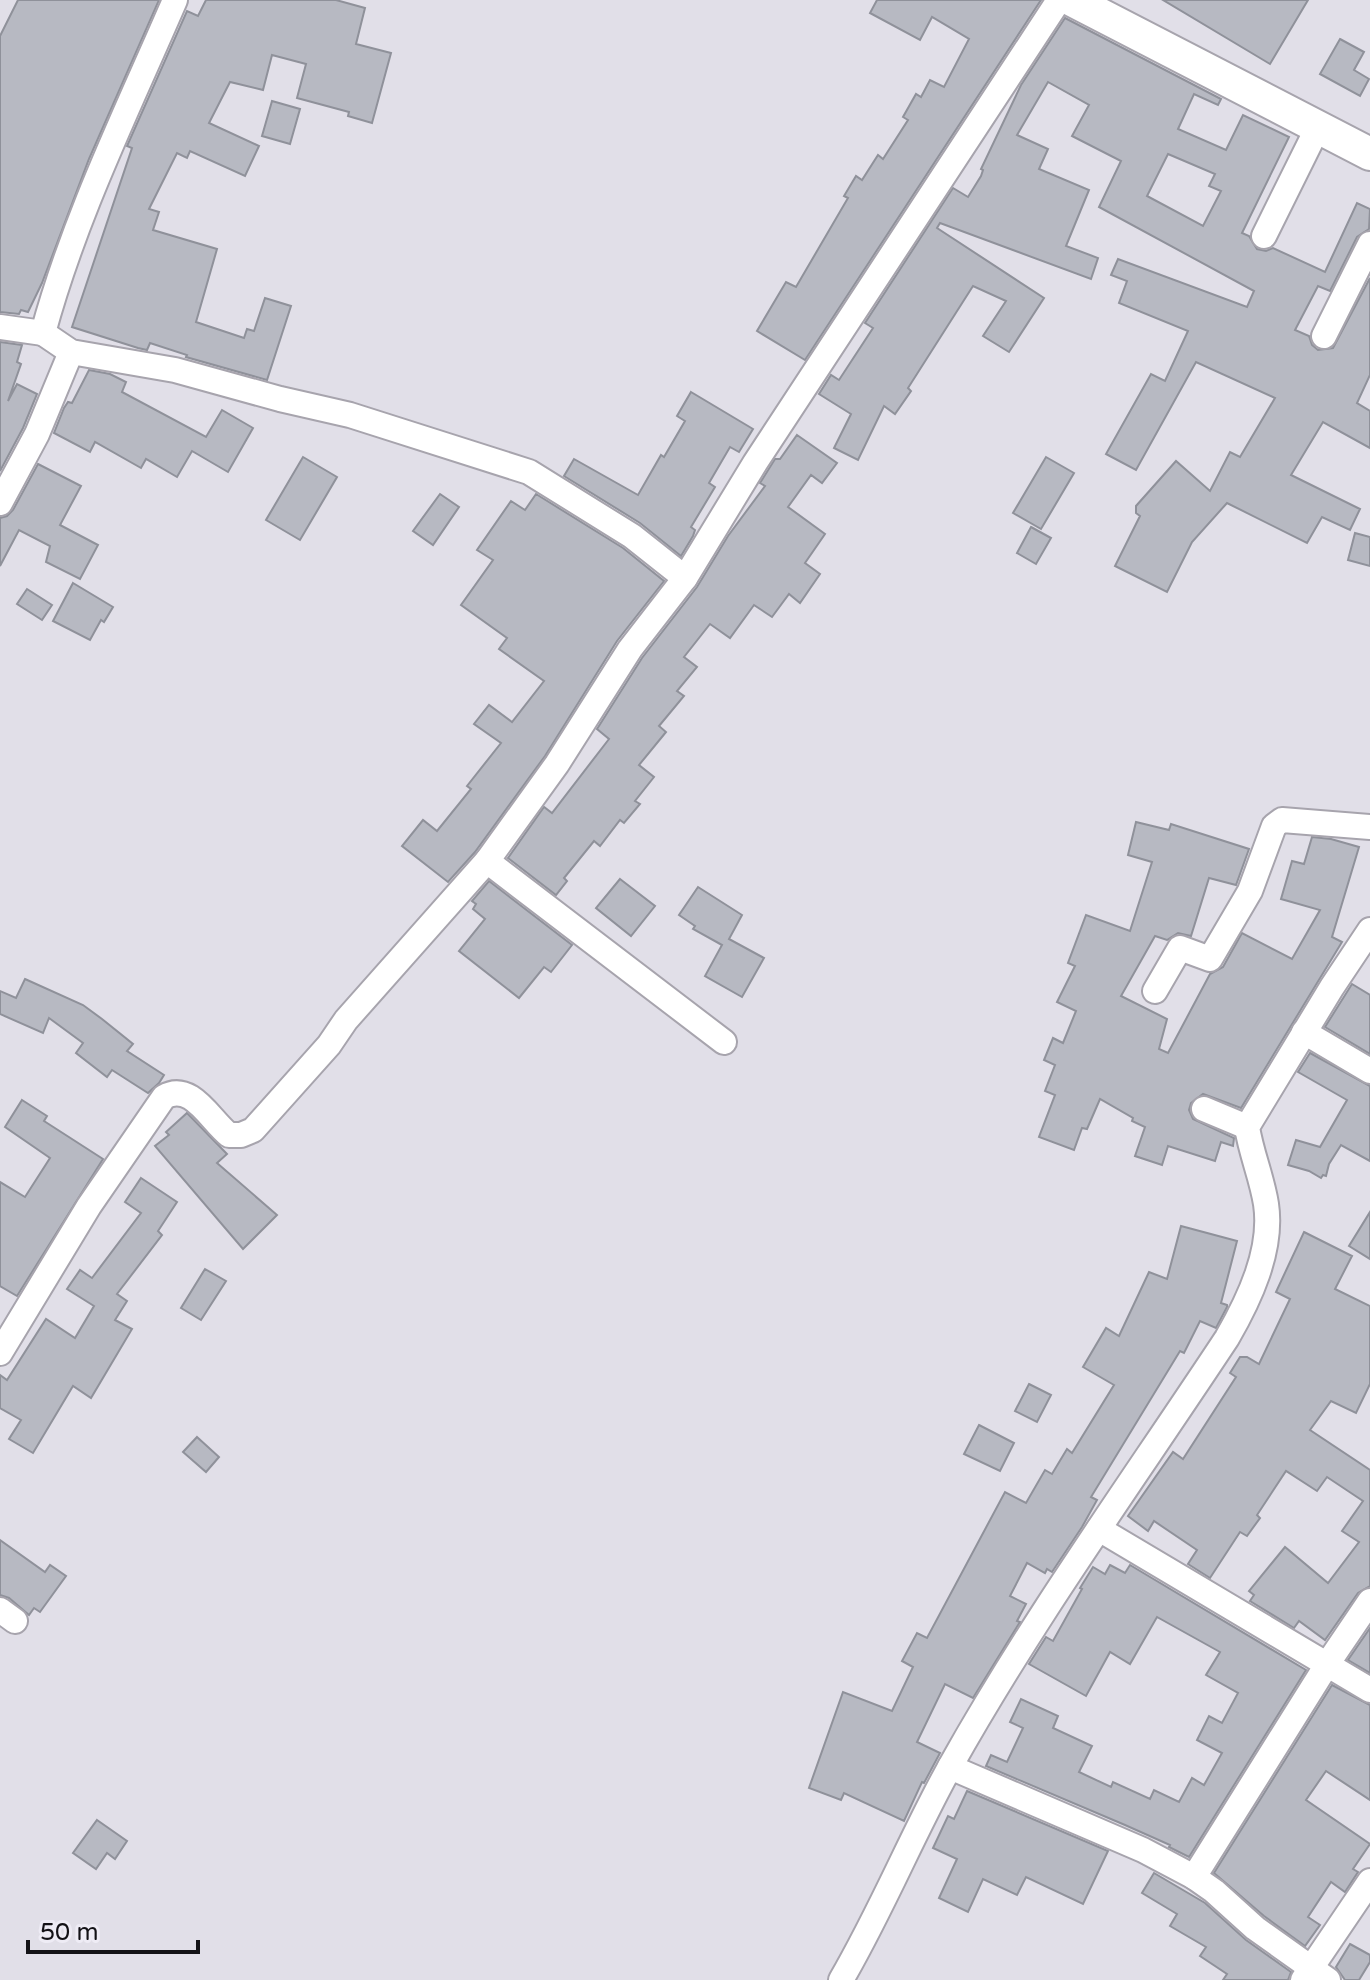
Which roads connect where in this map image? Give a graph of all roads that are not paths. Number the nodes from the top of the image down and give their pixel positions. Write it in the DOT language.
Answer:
graph roads {
  1 [pos="175,0"];
  2 [pos="1059,0"];
  3 [pos="1072,0"];
  4 [pos="1318,127"];
  5 [pos="1370,154"];
  6 [pos="1264,236"];
  7 [pos="1370,244"];
  8 [pos="0,327"];
  9 [pos="43,333"];
  10 [pos="1324,336"];
  11 [pos="71,352"];
  12 [pos="0,503"];
  13 [pos="685,578"];
  14 [pos="1370,827"];
  15 [pos="487,861"];
  16 [pos="1370,930"];
  17 [pos="1155,991"];
  18 [pos="1304,1032"];
  19 [pos="724,1042"];
  20 [pos="1370,1071"];
  21 [pos="1204,1109"];
  22 [pos="1247,1127"];
  23 [pos="0,1353"];
  24 [pos="1099,1529"];
  25 [pos="1370,1601"];
  26 [pos="1328,1663"];
  27 [pos="1370,1690"];
  28 [pos="950,1767"];
  29 [pos="1194,1877"];
  30 [pos="1370,1881"];
  31 [pos="1314,1976"];
  32 [pos="841,1980"];
  1 -- 9 [label="street"];
  2 -- 13 [label="street"];
  3 -- 4 [label="main road"];
  4 -- 5 [label="main road"];
  4 -- 6 [label="street"];
  7 -- 10 [label="street"];
  8 -- 9 [label="street"];
  9 -- 11 [label="street"];
  11 -- 12 [label="street"];
  11 -- 13 [label="street"];
  13 -- 15 [label="street"];
  14 -- 17 [label="street"];
  15 -- 19 [label="street"];
  15 -- 23 [label="street"];
  16 -- 18 [label="street"];
  18 -- 20 [label="street"];
  18 -- 22 [label="street"];
  21 -- 22 [label="street"];
  22 -- 24 [label="street"];
  24 -- 26 [label="street"];
  24 -- 28 [label="street"];
  25 -- 26 [label="street"];
  26 -- 27 [label="street"];
  26 -- 29 [label="street"];
  28 -- 29 [label="street"];
  28 -- 32 [label="street"];
  29 -- 31 [label="street"];
  30 -- 31 [label="street"];
}
